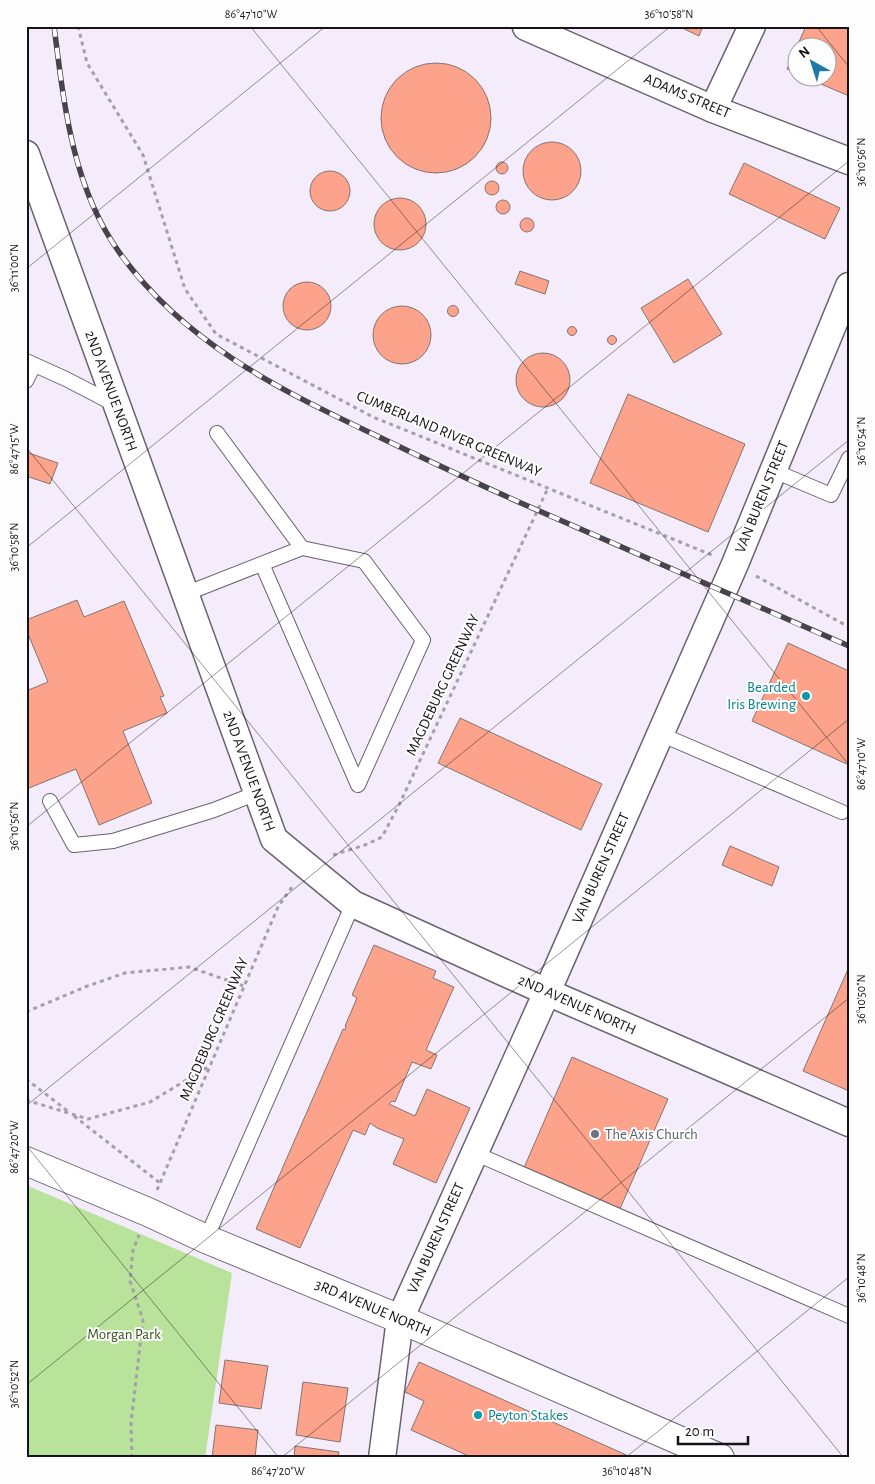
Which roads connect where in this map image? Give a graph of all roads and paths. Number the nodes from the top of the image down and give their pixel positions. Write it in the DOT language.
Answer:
graph roads {
  1 [pos="78,26"];
  2 [pos="752,26"];
  3 [pos="526,27"];
  4 [pos="714,108"];
  5 [pos="26,154"];
  6 [pos="849,161"];
  7 [pos="849,286"];
  8 [pos="30,363"];
  9 [pos="26,381"];
  10 [pos="117,406"];
  11 [pos="217,433"];
  12 [pos="849,458"];
  13 [pos="772,470"];
  14 [pos="548,488"];
  15 [pos="302,548"];
  16 [pos="262,564"];
  17 [pos="735,564"];
  18 [pos="185,594"];
  19 [pos="849,627"];
  20 [pos="660,734"];
  21 [pos="257,793"];
  22 [pos="50,801"];
  23 [pos="842,812"];
  24 [pos="326,857"];
  25 [pos="295,885"];
  26 [pos="353,904"];
  27 [pos="244,986"];
  28 [pos="547,992"];
  29 [pos="26,1012"];
  30 [pos="210,1066"];
  31 [pos="26,1079"];
  32 [pos="26,1100"];
  33 [pos="71,1114"];
  34 [pos="849,1123"];
  35 [pos="474,1153"];
  36 [pos="26,1161"];
  37 [pos="160,1183"];
  38 [pos="156,1193"];
  39 [pos="141,1230"];
  40 [pos="206,1239"];
  41 [pos="849,1316"];
  42 [pos="400,1318"];
  43 [pos="132,1458"];
  44 [pos="382,1458"];
  45 [pos="720,1458"];
  1 -- 14 [label="path, CUMBERLAND RIVER GREENWAY"];
  2 -- 4 [label="street"];
  3 -- 4 [label="street, ADAMS STREET"];
  4 -- 6 [label="street, ADAMS STREET"];
  5 -- 10 [label="street, 2ND AVENUE NORTH"];
  7 -- 13 [label="street, VAN BUREN STREET"];
  8 -- 9 [label="lane"];
  8 -- 10 [label="lane"];
  10 -- 18 [label="street, 2ND AVENUE NORTH"];
  11 -- 15 [label="lane"];
  12 -- 13 [label="lane"];
  13 -- 17 [label="street, VAN BUREN STREET"];
  14 -- 17 [label="path, CUMBERLAND RIVER GREENWAY"];
  14 -- 24 [label="path, MAGDEBURG GREENWAY"];
  15 -- 16 [label="lane"];
  15 -- 16 [label="lane"];
  16 -- 18 [label="lane"];
  17 -- 19 [label="path, CUMBERLAND RIVER GREENWAY"];
  17 -- 20 [label="street, VAN BUREN STREET"];
  18 -- 21 [label="street, 2ND AVENUE NORTH"];
  20 -- 23 [label="lane"];
  20 -- 28 [label="street, VAN BUREN STREET"];
  21 -- 22 [label="lane"];
  21 -- 26 [label="street, 2ND AVENUE NORTH"];
  25 -- 27 [label="path, MAGDEBURG GREENWAY"];
  26 -- 28 [label="street, 2ND AVENUE NORTH"];
  26 -- 40 [label="lane"];
  27 -- 29 [label="path"];
  27 -- 30 [label="path, MAGDEBURG GREENWAY"];
  28 -- 34 [label="street, 2ND AVENUE NORTH"];
  28 -- 35 [label="street, VAN BUREN STREET"];
  30 -- 33 [label="path"];
  30 -- 37 [label="path, MAGDEBURG GREENWAY"];
  31 -- 33 [label="path"];
  32 -- 33 [label="path"];
  33 -- 37 [label="path"];
  35 -- 41 [label="lane"];
  35 -- 42 [label="street, VAN BUREN STREET"];
  36 -- 40 [label="street, 3RD AVENUE NORTH"];
  37 -- 38 [label="path, MAGDEBURG GREENWAY"];
  39 -- 43 [label="path"];
  40 -- 42 [label="street, 3RD AVENUE NORTH"];
  42 -- 44 [label="street, VAN BUREN STREET"];
  42 -- 45 [label="street, 3RD AVENUE NORTH"];
}
